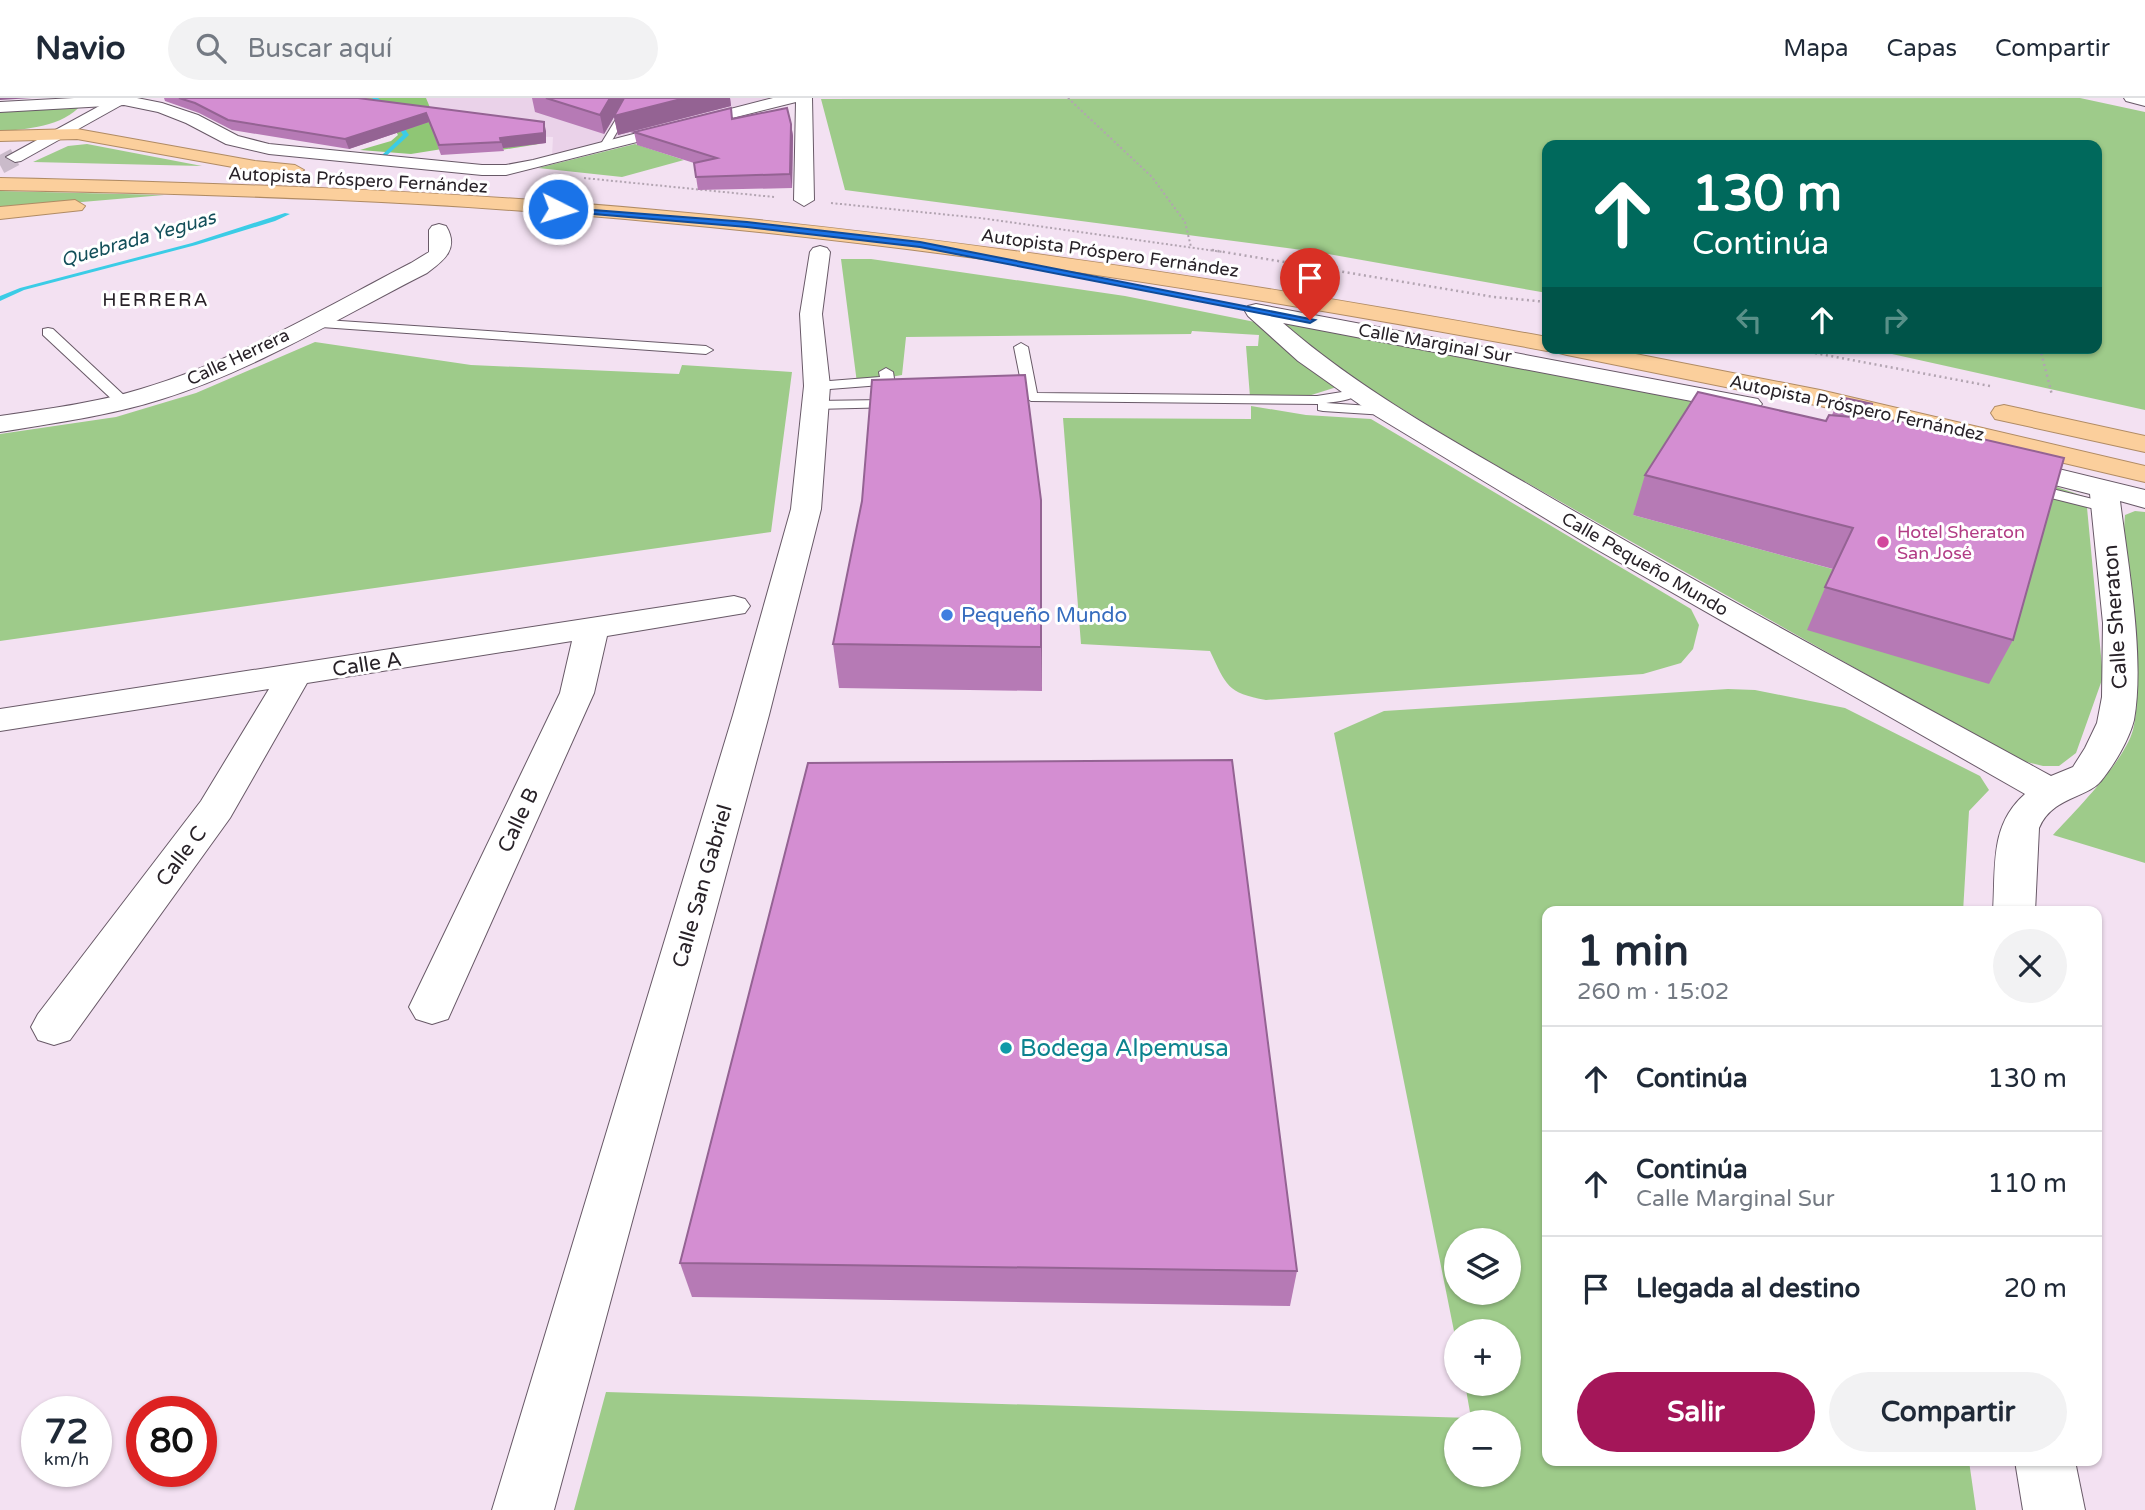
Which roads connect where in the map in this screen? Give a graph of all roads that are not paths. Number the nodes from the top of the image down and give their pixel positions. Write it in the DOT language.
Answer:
graph roads {
  1 [pos="633,98"];
  2 [pos="792,98"];
  3 [pos="804,98"];
  4 [pos="2132,98"];
  5 [pos="125,99"];
  6 [pos="2145,101"];
  7 [pos="0,107"];
  8 [pos="99,113"];
  9 [pos="62,134"];
  10 [pos="2,136"];
  11 [pos="104,139"];
  12 [pos="604,146"];
  13 [pos="34,148"];
  14 [pos="7,163"];
  15 [pos="313,172"];
  16 [pos="376,178"];
  17 [pos="440,183"];
  18 [pos="0,184"];
  19 [pos="388,198"];
  20 [pos="804,200"];
  21 [pos="0,213"];
  22 [pos="439,230"];
  23 [pos="920,245"];
  24 [pos="820,252"];
  25 [pos="1402,297"];
  26 [pos="1256,310"];
  27 [pos="311,323"];
  28 [pos="48,332"];
  29 [pos="1542,343"];
  30 [pos="1021,347"];
  31 [pos="706,350"];
  32 [pos="1597,354"];
  33 [pos="1779,356"];
  34 [pos="1848,380"];
  35 [pos="1355,391"];
  36 [pos="816,395"];
  37 [pos="1248,398"];
  38 [pos="123,402"];
  39 [pos="1978,407"];
  40 [pos="1385,411"];
  41 [pos="0,424"];
  42 [pos="2145,444"];
  43 [pos="2145,474"];
  44 [pos="2013,484"];
  45 [pos="2106,498"];
  46 [pos="2145,499"];
  47 [pos="734,606"];
  48 [pos="592,628"];
  49 [pos="294,676"];
  50 [pos="0,720"];
  51 [pos="2050,792"];
  52 [pos="2014,906"];
  53 [pos="432,1007"];
  54 [pos="54,1027"];
  55 [pos="2046,1466"];
  56 [pos="523,1510"];
  57 [pos="2054,1510"];
  1 -- 12 [label="lane"];
  2 -- 12 [label="street"];
  3 -- 20 [label="street"];
  4 -- 6 [label="street"];
  5 -- 7 [label="street"];
  5 -- 8 [label="street"];
  5 -- 12 [label="street"];
  8 -- 9 [label="street"];
  8 -- 10 [label="highway"];
  9 -- 10 [label="highway"];
  9 -- 11 [label="highway"];
  9 -- 13 [label="street"];
  11 -- 13 [label="highway"];
  11 -- 15 [label="highway"];
  13 -- 14 [label="street"];
  14 -- 17 [label="highway, Autopista Próspero Fernández"];
  16 -- 17 [label="highway"];
  17 -- 25 [label="highway, Autopista Próspero Fernández"];
  18 -- 19 [label="highway, Autopista Próspero Fernández"];
  19 -- 21 [label="highway"];
  19 -- 23 [label="highway, Autopista Próspero Fernández"];
  22 -- 27 [label="street, Calle Herrera"];
  23 -- 26 [label="highway"];
  23 -- 29 [label="highway, Autopista Próspero Fernández"];
  24 -- 36 [label="street, Calle San Gabriel"];
  26 -- 35 [label="street, Calle Pequeño Mundo"];
  26 -- 45 [label="street, Calle Marginal Sur"];
  27 -- 31 [label="lane"];
  27 -- 38 [label="street, Calle Herrera"];
  28 -- 38 [label="lane"];
  30 -- 37 [label="lane"];
  32 -- 43 [label="highway, Autopista Próspero Fernández"];
  33 -- 34 [label="highway, Autopista Próspero Fernández"];
  35 -- 37 [label="lane"];
  35 -- 40 [label="street, Calle Pequeño Mundo"];
  36 -- 36 [label="lane"];
  36 -- 56 [label="street, Calle San Gabriel"];
  37 -- 40 [label="lane"];
  38 -- 41 [label="street, Calle Herrera"];
  39 -- 42 [label="highway, Autopista Próspero Fernández"];
  40 -- 51 [label="street, Calle Pequeño Mundo"];
  44 -- 45 [label="lane"];
  45 -- 46 [label="street, Calle Marginal Sur"];
  45 -- 51 [label="street, Calle Sheraton"];
  47 -- 48 [label="street, Calle A"];
  48 -- 49 [label="street, Calle A"];
  48 -- 53 [label="street, Calle B"];
  49 -- 50 [label="street, Calle A"];
  49 -- 54 [label="street, Calle C"];
  51 -- 52 [label="street, Calle Sheraton"];
  55 -- 57 [label="street"];
}
